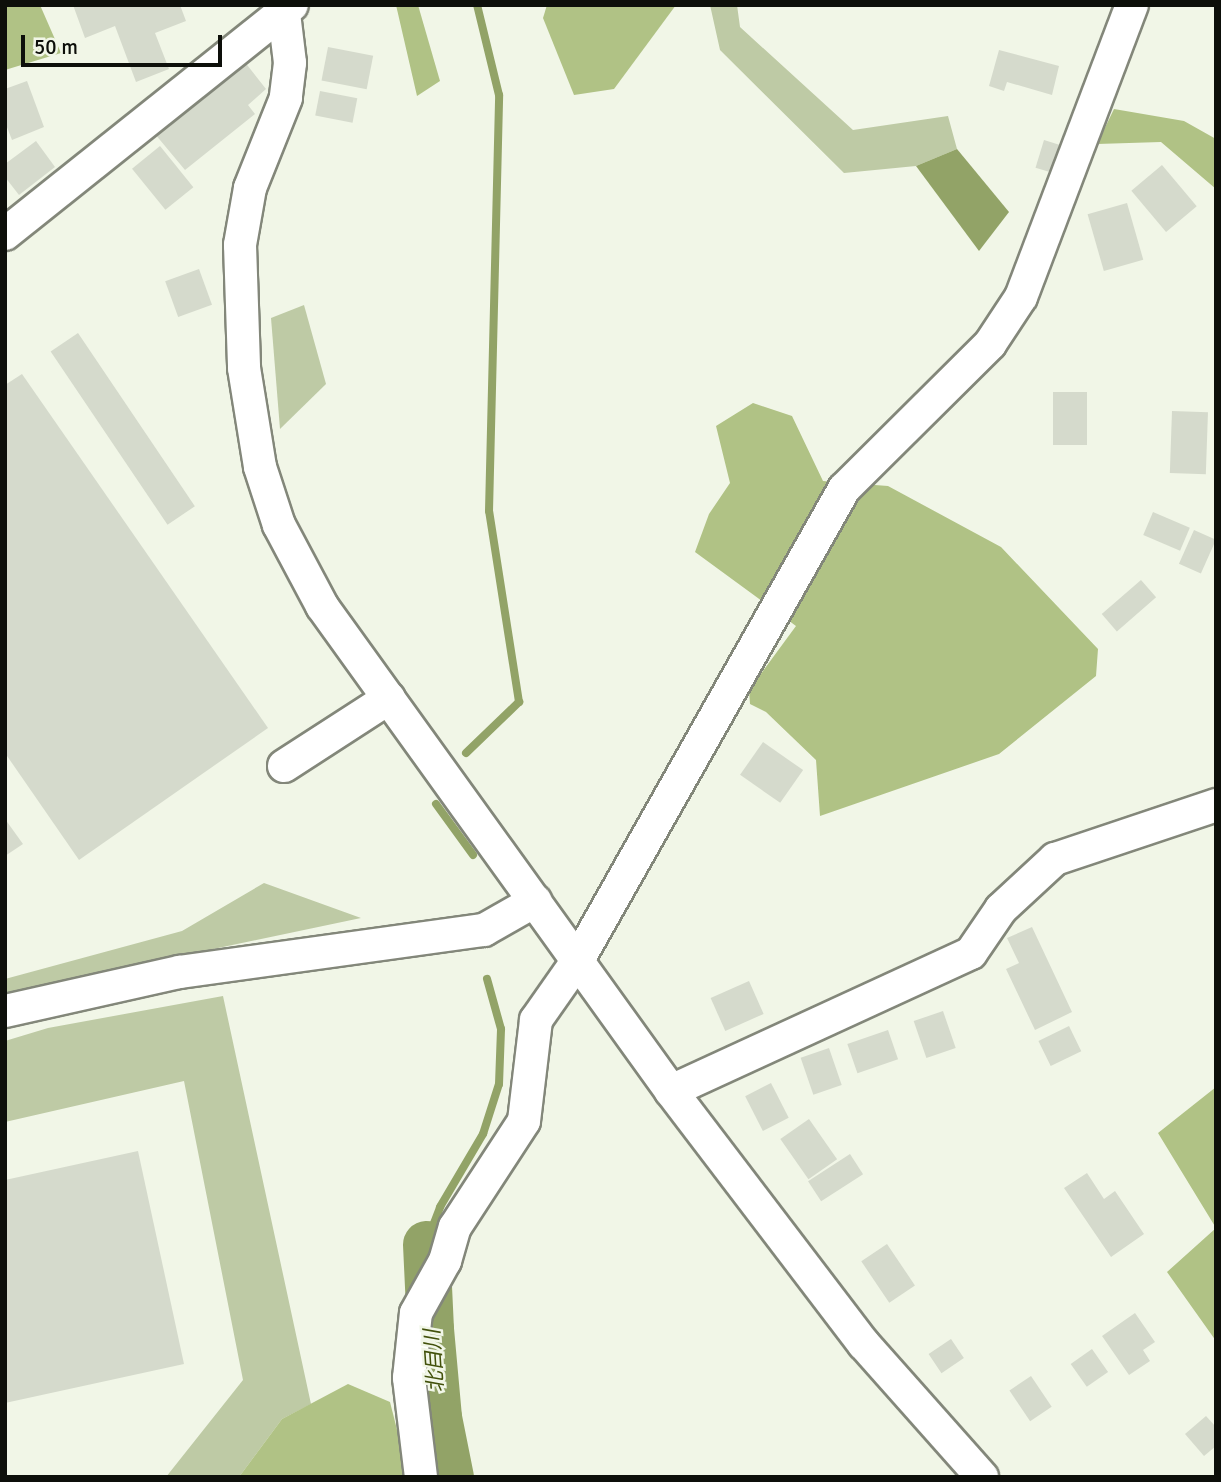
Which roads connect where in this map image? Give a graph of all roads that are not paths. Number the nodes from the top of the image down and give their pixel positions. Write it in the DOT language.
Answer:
graph roads {
  1 [pos="1132,5"];
  2 [pos="286,7"];
  3 [pos="5,233"];
  4 [pos="389,698"];
  5 [pos="284,766"];
  6 [pos="1216,805"];
  7 [pos="535,901"];
  8 [pos="578,960"];
  9 [pos="5,1011"];
  10 [pos="671,1091"];
  11 [pos="421,1477"];
  12 [pos="982,1477"];
  1 -- 8 [label="street"];
  2 -- 3 [label="street"];
  2 -- 4 [label="street"];
  4 -- 5 [label="street"];
  4 -- 7 [label="street"];
  6 -- 10 [label="street"];
  7 -- 8 [label="street"];
  7 -- 9 [label="street"];
  8 -- 10 [label="street"];
  8 -- 11 [label="street"];
  10 -- 12 [label="street"];
}
